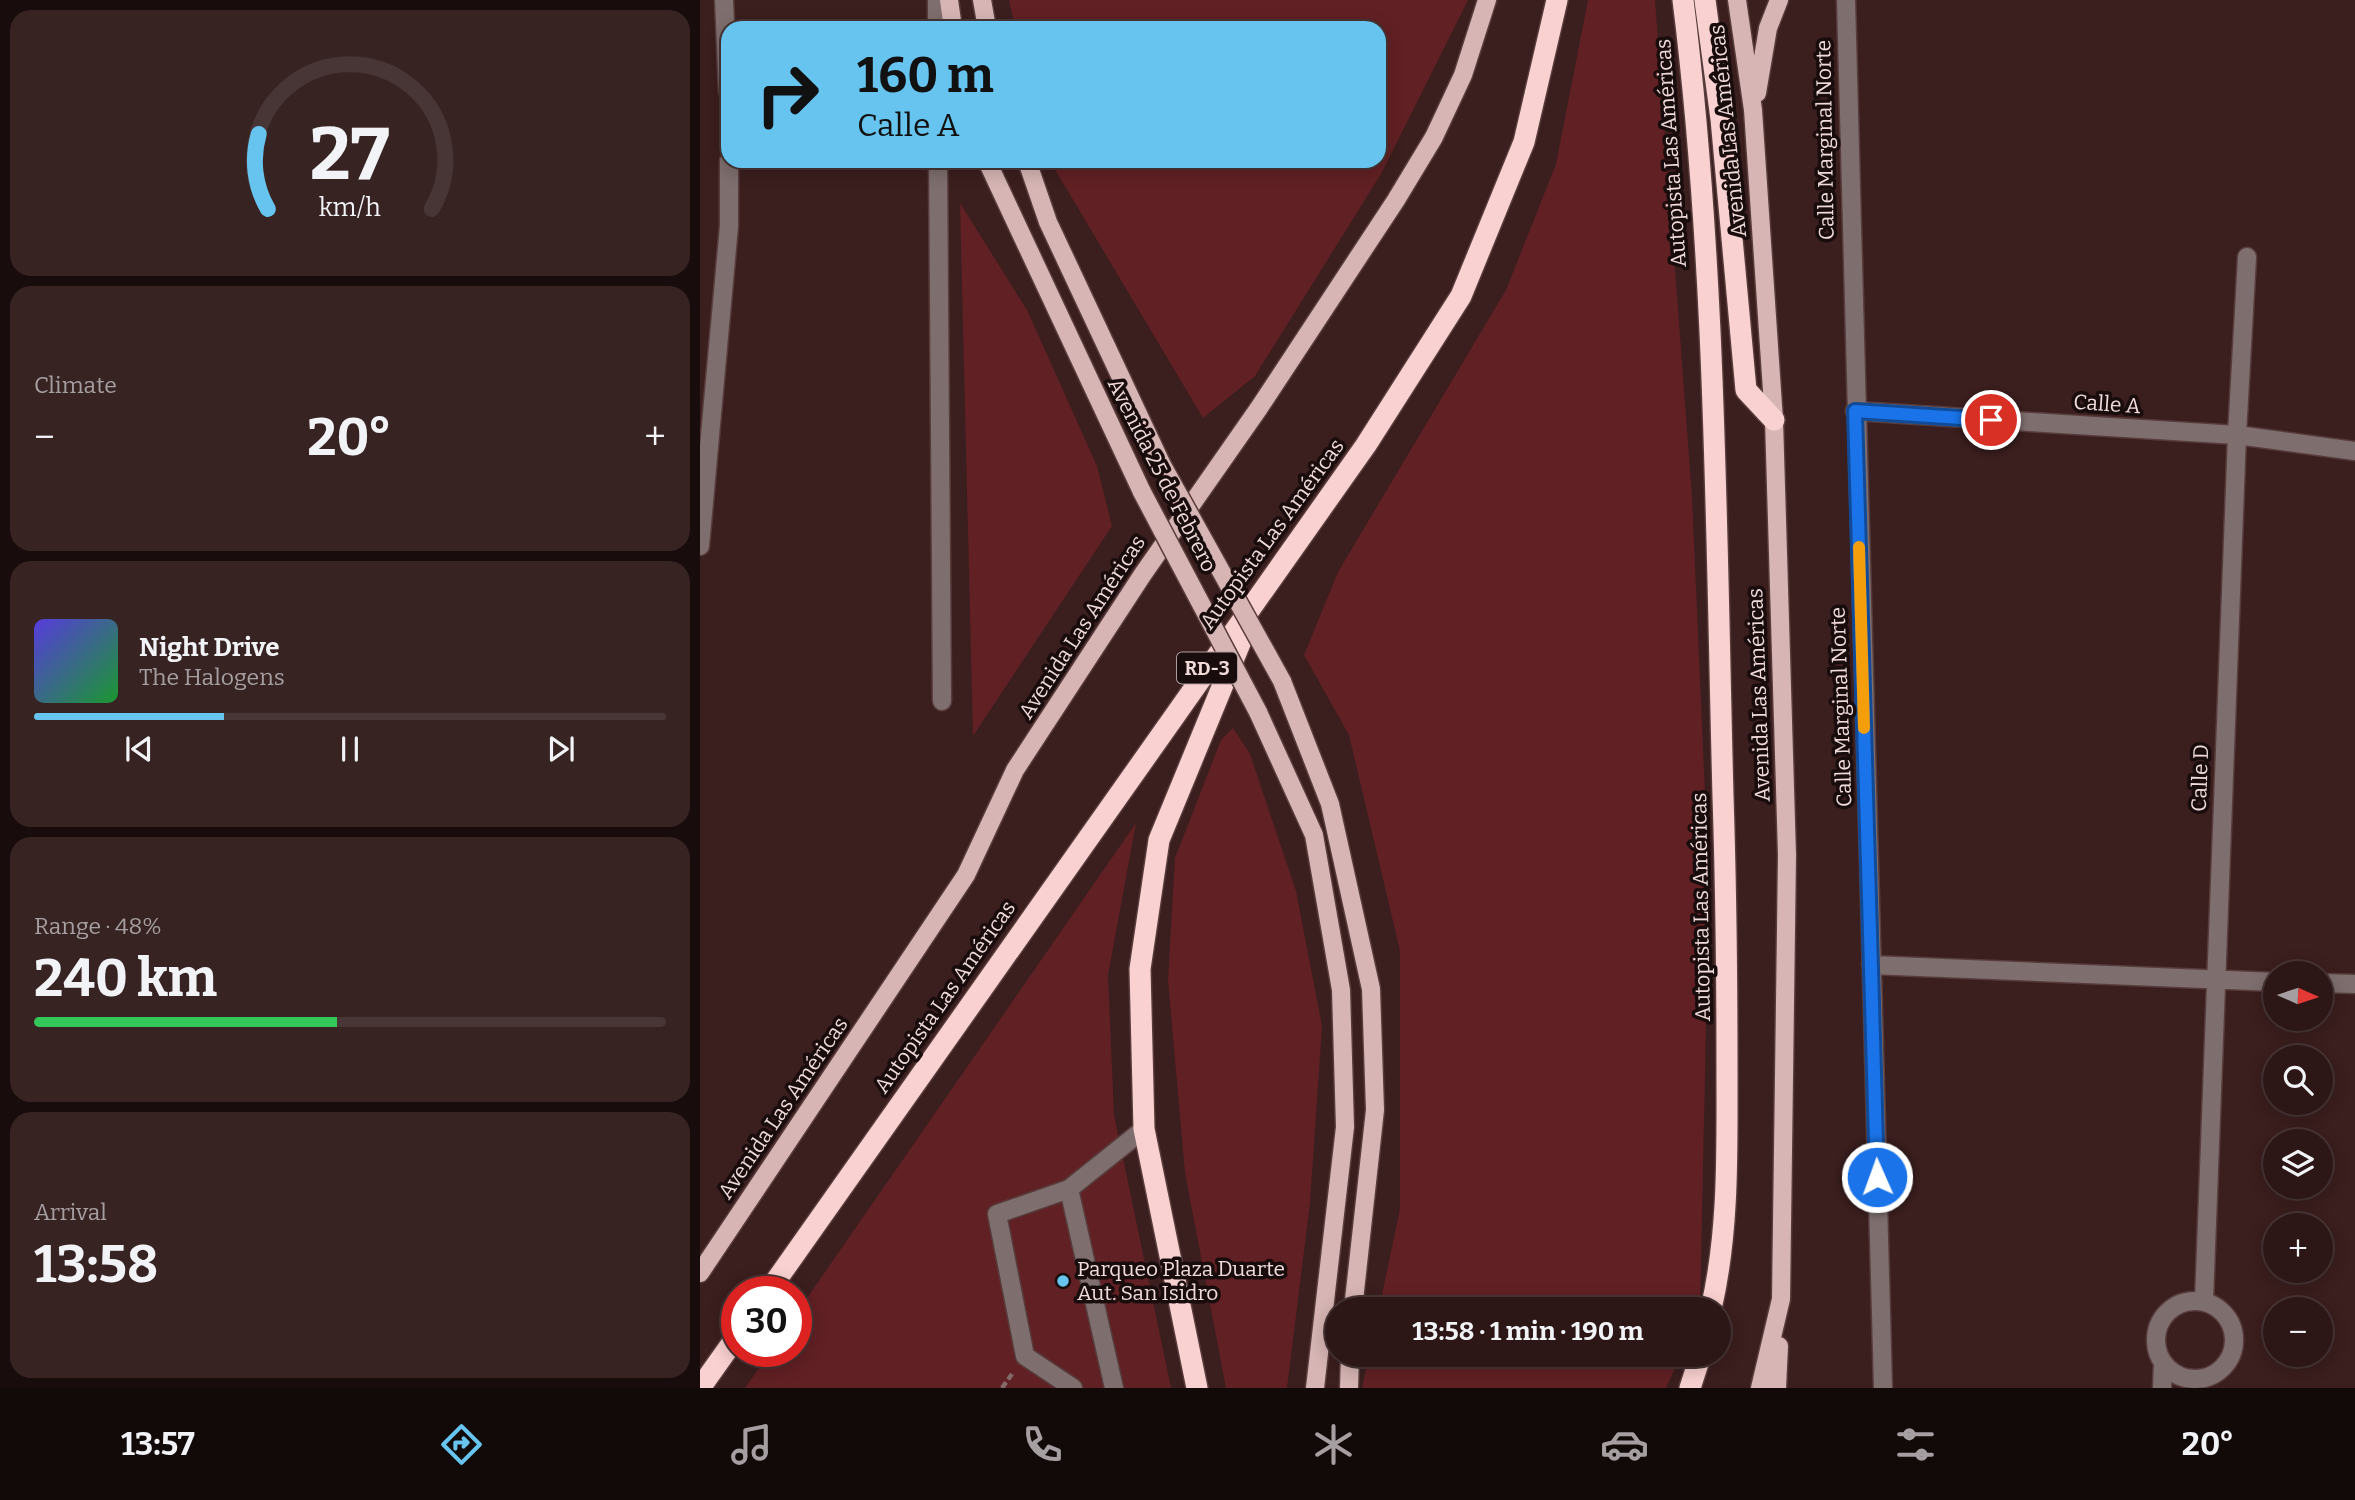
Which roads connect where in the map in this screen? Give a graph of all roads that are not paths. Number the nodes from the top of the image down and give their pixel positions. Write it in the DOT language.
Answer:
graph roads {
  1 [pos="724,0"];
  2 [pos="937,0"];
  3 [pos="948,0"];
  4 [pos="982,0"];
  5 [pos="1487,0"];
  6 [pos="1557,0"];
  7 [pos="1683,0"];
  8 [pos="1705,0"];
  9 [pos="1737,0"];
  10 [pos="1779,0"];
  11 [pos="1846,0"];
  12 [pos="725,21"];
  13 [pos="937,21"];
  14 [pos="952,21"];
  15 [pos="986,21"];
  16 [pos="1753,110"];
  17 [pos="729,168"];
  18 [pos="939,168"];
  19 [pos="990,168"];
  20 [pos="1029,168"];
  21 [pos="2247,257"];
  22 [pos="1855,411"];
  23 [pos="1774,420"];
  24 [pos="2236,435"];
  25 [pos="2355,451"];
  26 [pos="700,546"];
  27 [pos="1264,587"];
  28 [pos="943,701"];
  29 [pos="1871,965"];
  30 [pos="2215,980"];
  31 [pos="2263,982"];
  32 [pos="2333,983"];
  33 [pos="2355,984"];
  34 [pos="1144,1129"];
  35 [pos="1069,1189"];
  36 [pos="700,1273"];
  37 [pos="779,1276"];
  38 [pos="1354,1297"];
  39 [pos="1714,1297"];
  40 [pos="1781,1299"];
  41 [pos="2204,1301"];
  42 [pos="721,1358"];
  43 [pos="2163,1363"];
  44 [pos="1350,1367"];
  45 [pos="1697,1367"];
  46 [pos="700,1388"];
  47 [pos="1073,1388"];
  48 [pos="1114,1388"];
  49 [pos="1197,1388"];
  50 [pos="1315,1388"];
  51 [pos="1349,1388"];
  52 [pos="1690,1388"];
  53 [pos="1760,1388"];
  54 [pos="1777,1388"];
  55 [pos="1784,1388"];
  56 [pos="1883,1388"];
  57 [pos="2162,1388"];
  1 -- 12 [label="street"];
  2 -- 13 [label="street"];
  3 -- 14 [label="main road"];
  4 -- 15 [label="main road"];
  5 -- 36 [label="main road, Avenida Las Américas"];
  6 -- 27 [label="highway, Autopista Las Américas / RD-3"];
  7 -- 39 [label="highway, Autopista Las Américas"];
  8 -- 23 [label="highway"];
  9 -- 16 [label="main road, Avenida Las Américas"];
  10 -- 16 [label="main road"];
  11 -- 22 [label="street, Calle Marginal Norte"];
  16 -- 23 [label="main road, Avenida Las Américas"];
  17 -- 26 [label="street"];
  18 -- 28 [label="street"];
  19 -- 50 [label="main road, Avenida 25 de Febrero, bridge"];
  20 -- 38 [label="main road, Avenida 25 de Febrero, bridge"];
  21 -- 24 [label="street, Calle D"];
  22 -- 24 [label="street, Calle A"];
  22 -- 29 [label="street, Calle Marginal Norte"];
  23 -- 40 [label="main road, Avenida Las Américas"];
  24 -- 25 [label="street, Calle A"];
  24 -- 30 [label="street, Calle D"];
  27 -- 34 [label="highway"];
  27 -- 37 [label="highway, Autopista Las Américas / RD-3"];
  29 -- 30 [label="street"];
  29 -- 56 [label="street, Calle Marginal Norte"];
  30 -- 31 [label="street"];
  30 -- 41 [label="street, Calle D"];
  32 -- 33 [label="street"];
  34 -- 35 [label="street"];
  34 -- 49 [label="highway"];
  35 -- 47 [label="street"];
  35 -- 48 [label="street"];
  40 -- 53 [label="main road, Avenida Las Américas"];
  40 -- 54 [label="main road"];
  40 -- 55 [label="street"];
  41 -- 43 [label="street"];
  41 -- 43 [label="street"];
  42 -- 46 [label="highway"];
  43 -- 57 [label="street"];
  44 -- 51 [label="main road"];
  45 -- 52 [label="highway"];
}
